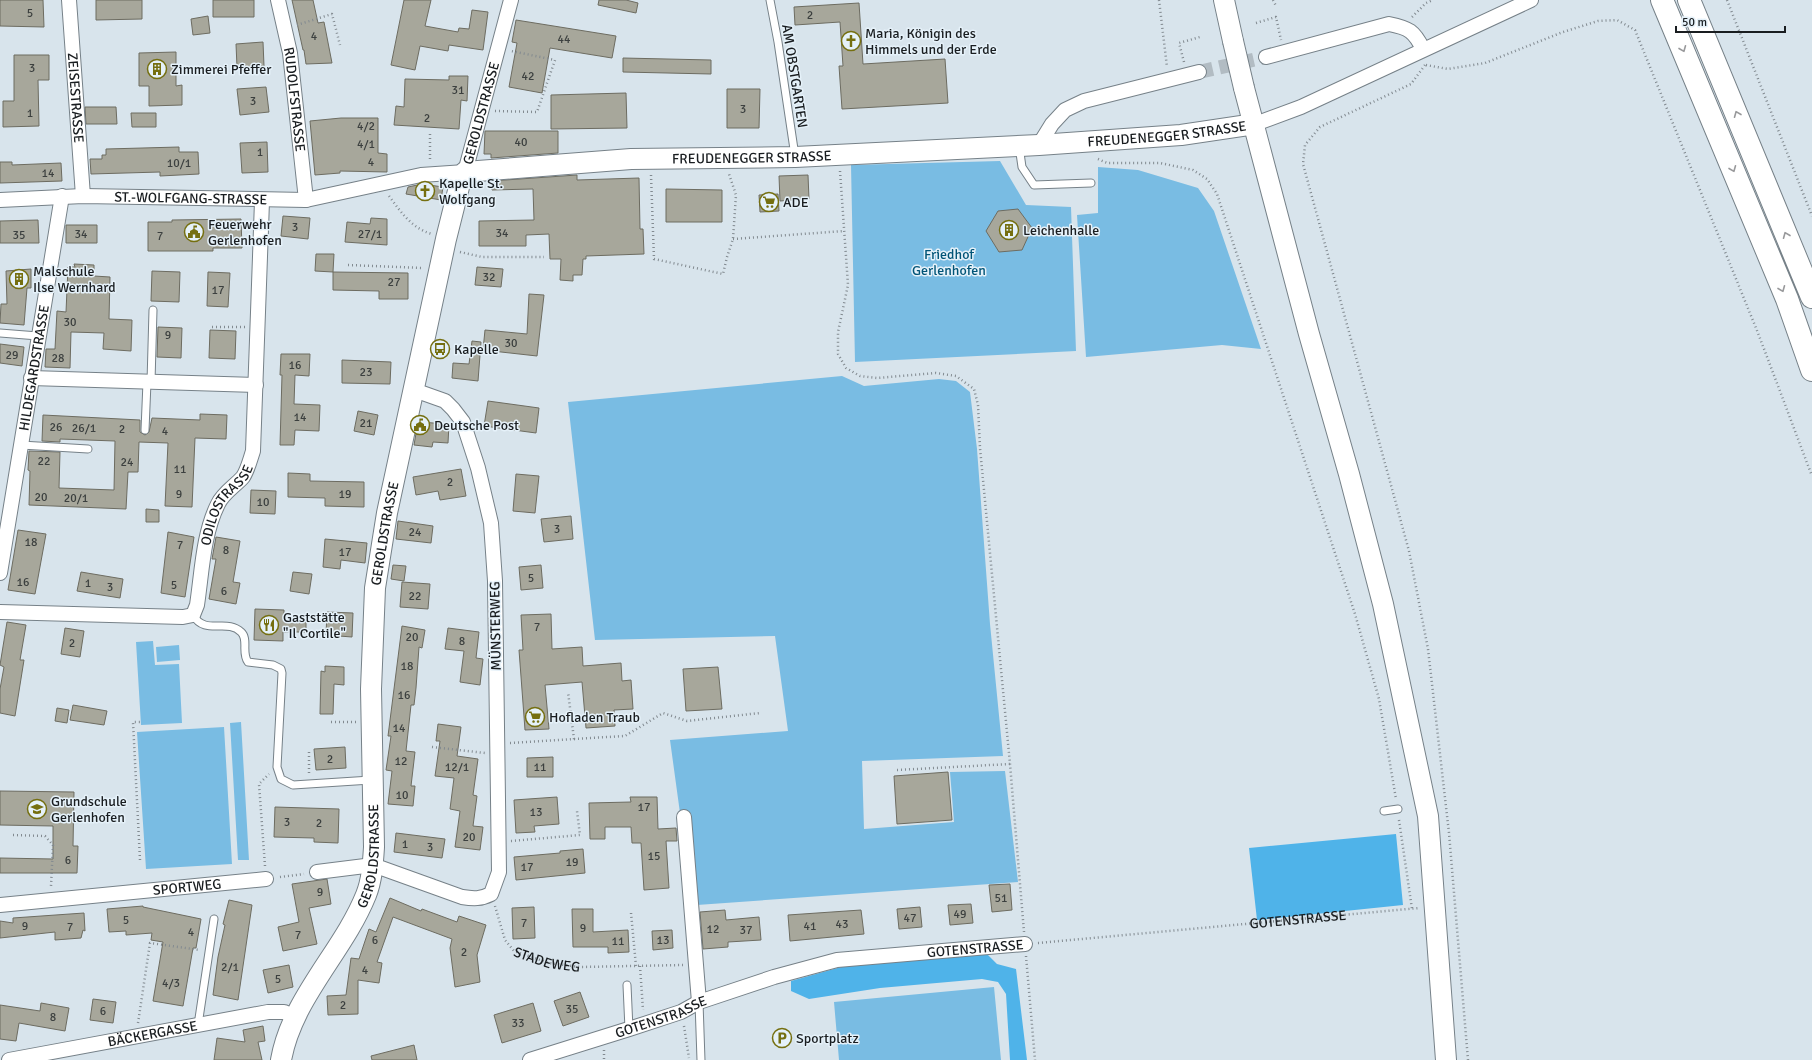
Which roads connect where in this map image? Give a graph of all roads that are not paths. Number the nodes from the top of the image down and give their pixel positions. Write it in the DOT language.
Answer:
graph roads {
  1 [pos="69,0"];
  2 [pos="278,0"];
  3 [pos="511,0"];
  4 [pos="770,0"];
  5 [pos="1224,0"];
  6 [pos="1531,0"];
  7 [pos="1662,0"];
  8 [pos="1689,0"];
  9 [pos="1423,49"];
  10 [pos="1266,57"];
  11 [pos="1193,74"];
  12 [pos="1255,124"];
  13 [pos="1038,145"];
  14 [pos="1019,146"];
  15 [pos="795,157"];
  16 [pos="465,172"];
  17 [pos="1091,183"];
  18 [pos="62,196"];
  19 [pos="83,196"];
  20 [pos="0,200"];
  21 [pos="262,200"];
  22 [pos="306,200"];
  23 [pos="1812,296"];
  24 [pos="153,310"];
  25 [pos="0,333"];
  26 [pos="38,336"];
  27 [pos="1812,370"];
  28 [pos="31,378"];
  29 [pos="149,382"];
  30 [pos="256,385"];
  31 [pos="414,390"];
  32 [pos="145,430"];
  33 [pos="21,445"];
  34 [pos="88,449"];
  35 [pos="0,571"];
  36 [pos="0,612"];
  37 [pos="194,615"];
  38 [pos="373,780"];
  39 [pos="1398,809"];
  40 [pos="1384,811"];
  41 [pos="684,817"];
  42 [pos="373,865"];
  43 [pos="317,872"];
  44 [pos="266,879"];
  45 [pos="0,905"];
  46 [pos="214,919"];
  47 [pos="1025,944"];
  48 [pos="627,984"];
  49 [pos="699,1002"];
  50 [pos="296,1017"];
  51 [pos="198,1025"];
  52 [pos="629,1029"];
  53 [pos="9,1060"];
  54 [pos="282,1060"];
  55 [pos="530,1060"];
  56 [pos="702,1060"];
  57 [pos="1446,1060"];
  1 -- 19 [label="street, ZEISESTRASSE"];
  2 -- 22 [label="street, RUDOLFSTRASSE"];
  3 -- 16 [label="street, GEROLDSTRASSE"];
  4 -- 15 [label="lane, AM OBSTGARTEN"];
  5 -- 12 [label="street, bridge"];
  6 -- 9 [label="street, FREUDENEGGER STRASSE"];
  7 -- 27 [label="highway, one-way"];
  23 -- 8 [label="highway, one-way"];
  9 -- 10 [label="street"];
  9 -- 12 [label="street, FREUDENEGGER STRASSE"];
  11 -- 13 [label="street"];
  12 -- 13 [label="street, FREUDENEGGER STRASSE"];
  12 -- 57 [label="street"];
  13 -- 14 [label="street, FREUDENEGGER STRASSE"];
  14 -- 15 [label="street, FREUDENEGGER STRASSE"];
  14 -- 17 [label="lane"];
  15 -- 16 [label="street, FREUDENEGGER STRASSE"];
  16 -- 22 [label="street, ST.-WOLFGANG-STRASSE"];
  16 -- 31 [label="street, GEROLDSTRASSE"];
  18 -- 19 [label="street, ST.-WOLFGANG-STRASSE"];
  18 -- 20 [label="street, ST.-WOLFGANG-STRASSE"];
  18 -- 26 [label="street, HILDEGARDSTRASSE"];
  19 -- 21 [label="street, ST.-WOLFGANG-STRASSE"];
  21 -- 22 [label="street, ST.-WOLFGANG-STRASSE"];
  21 -- 30 [label="street, ODILOSTRASSE"];
  24 -- 29 [label="lane"];
  25 -- 26 [label="lane"];
  26 -- 28 [label="street, HILDEGARDSTRASSE"];
  28 -- 29 [label="street"];
  28 -- 33 [label="street, HILDEGARDSTRASSE"];
  29 -- 30 [label="street"];
  29 -- 32 [label="lane"];
  30 -- 37 [label="street, ODILOSTRASSE"];
  31 -- 38 [label="street, GEROLDSTRASSE"];
  31 -- 42 [label="street, MÜNSTERWEG"];
  33 -- 34 [label="lane, HILDEGARDSTRASSE"];
  33 -- 35 [label="street, HILDEGARDSTRASSE"];
  36 -- 37 [label="street"];
  37 -- 38 [label="lane"];
  38 -- 42 [label="street, GEROLDSTRASSE"];
  39 -- 40 [label="lane"];
  41 -- 49 [label="street"];
  42 -- 43 [label="street"];
  42 -- 50 [label="street, GEROLDSTRASSE"];
  44 -- 45 [label="street, SPORTWEG"];
  46 -- 51 [label="lane"];
  47 -- 49 [label="street, GOTENSTRASSE"];
  48 -- 52 [label="lane"];
  49 -- 52 [label="street, GOTENSTRASSE"];
  49 -- 56 [label="lane"];
  50 -- 51 [label="street, BÄCKERGASSE"];
  50 -- 54 [label="street, GEROLDSTRASSE"];
  51 -- 53 [label="street, BÄCKERGASSE"];
  52 -- 55 [label="street, GOTENSTRASSE"];
}
